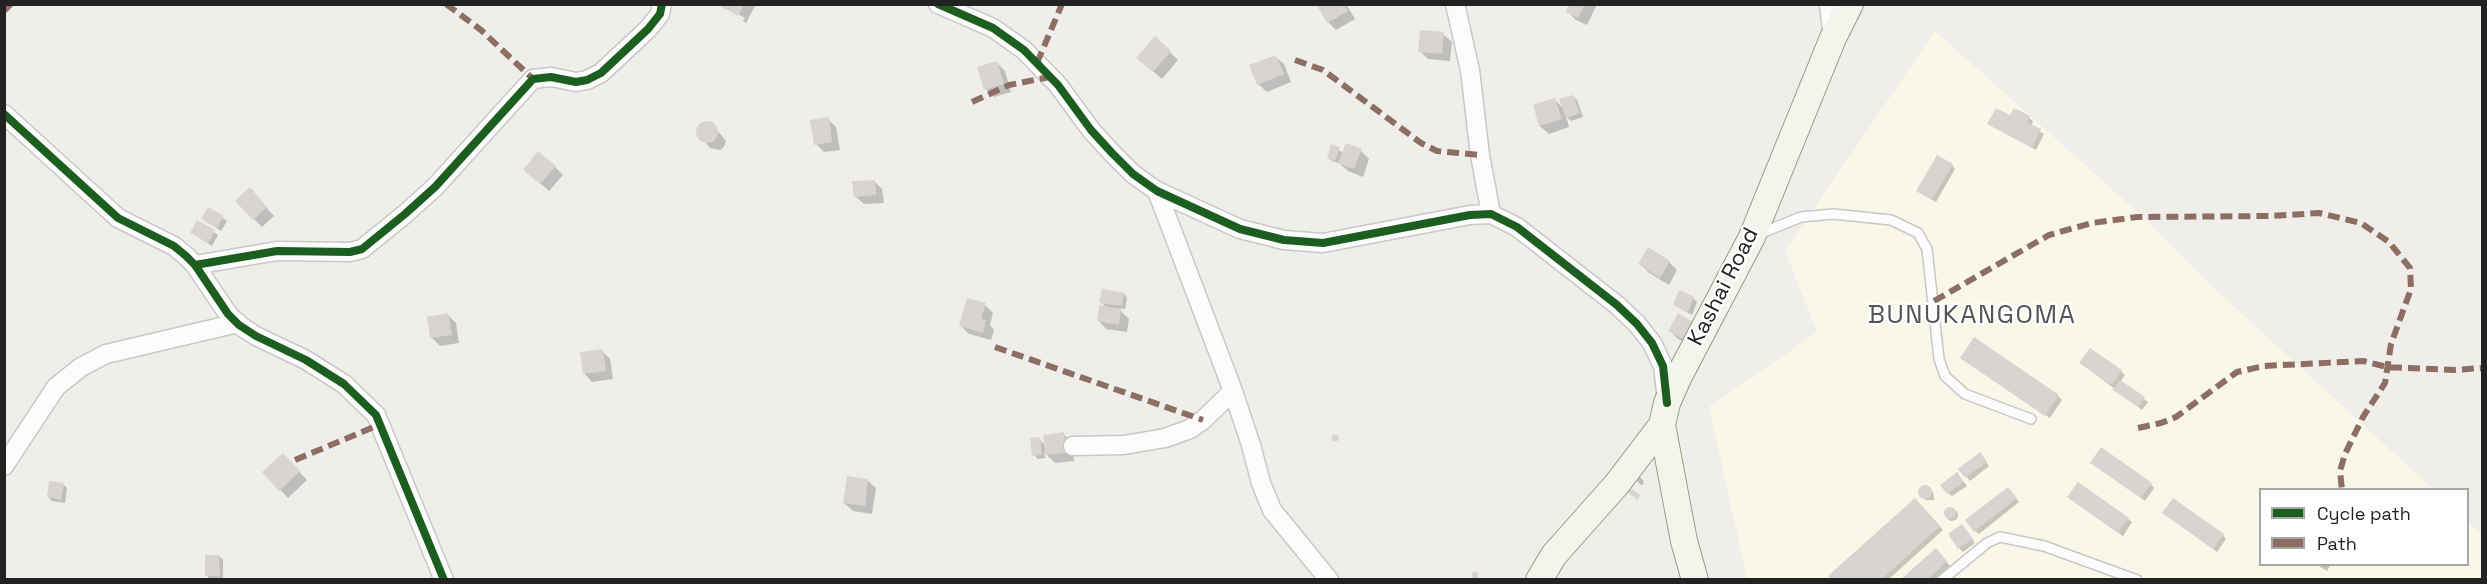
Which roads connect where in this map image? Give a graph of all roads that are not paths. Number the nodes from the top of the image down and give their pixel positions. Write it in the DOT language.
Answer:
graph roads {
  1 [pos="662,4"];
  2 [pos="938,4"];
  3 [pos="1455,4"];
  4 [pos="1829,4"];
  5 [pos="1850,4"];
  6 [pos="1833,38"];
  7 [pos="4,114"];
  8 [pos="1157,191"];
  9 [pos="1491,214"];
  10 [pos="1752,237"];
  11 [pos="195,265"];
  12 [pos="238,323"];
  13 [pos="1233,391"];
  14 [pos="1664,414"];
  15 [pos="2031,419"];
  16 [pos="1073,446"];
  17 [pos="4,466"];
  18 [pos="444,579"];
  19 [pos="1329,579"];
  20 [pos="1539,579"];
  21 [pos="1695,579"];
  22 [pos="1942,579"];
  23 [pos="2137,579"];
  1 -- 11 [label="street"];
  2 -- 8 [label="street"];
  3 -- 9 [label="street"];
  4 -- 6 [label="street"];
  5 -- 6 [label="street, Kashai Road"];
  6 -- 10 [label="street, Kashai Road"];
  7 -- 11 [label="street"];
  8 -- 9 [label="street"];
  8 -- 13 [label="street"];
  9 -- 14 [label="street"];
  10 -- 14 [label="street, Kashai Road"];
  10 -- 15 [label="lane"];
  11 -- 12 [label="street"];
  12 -- 17 [label="street"];
  12 -- 18 [label="street"];
  13 -- 16 [label="street"];
  13 -- 19 [label="street"];
  14 -- 20 [label="street, Kashai Road"];
  14 -- 21 [label="street"];
  22 -- 23 [label="lane"];
}
